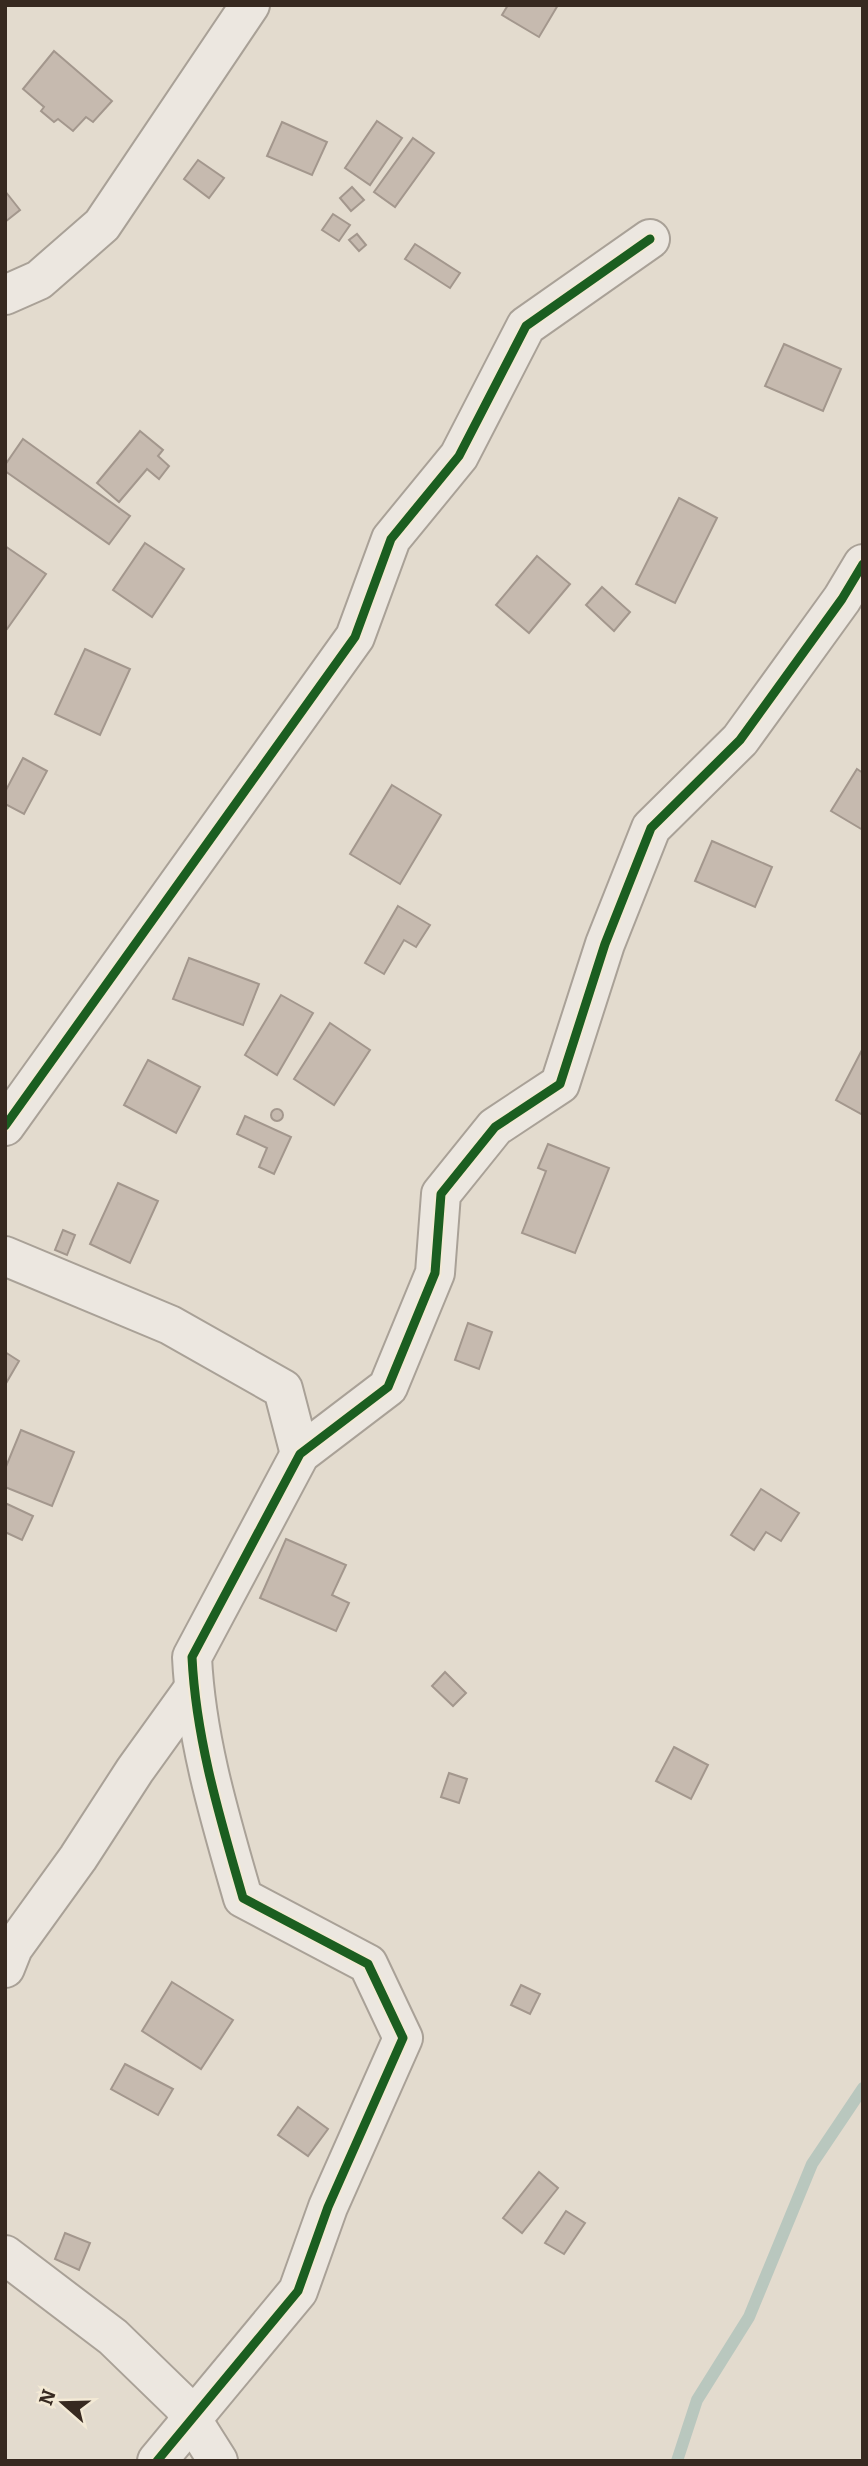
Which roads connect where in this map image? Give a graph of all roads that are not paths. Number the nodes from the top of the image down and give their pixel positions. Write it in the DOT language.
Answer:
graph roads {
  1 [pos="250,5"];
  2 [pos="650,239"];
  3 [pos="5,295"];
  4 [pos="863,564"];
  5 [pos="5,1126"];
  6 [pos="5,1256"];
  7 [pos="300,1454"];
  8 [pos="194,1688"];
  9 [pos="5,1968"];
  10 [pos="5,2255"];
  11 [pos="191,2419"];
  12 [pos="157,2461"];
  13 [pos="218,2461"];
  1 -- 3 [label="street"];
  2 -- 5 [label="street"];
  4 -- 7 [label="street"];
  6 -- 7 [label="street"];
  7 -- 8 [label="street"];
  8 -- 9 [label="street"];
  8 -- 11 [label="street"];
  10 -- 11 [label="street"];
  11 -- 12 [label="street"];
  11 -- 13 [label="street"];
}
